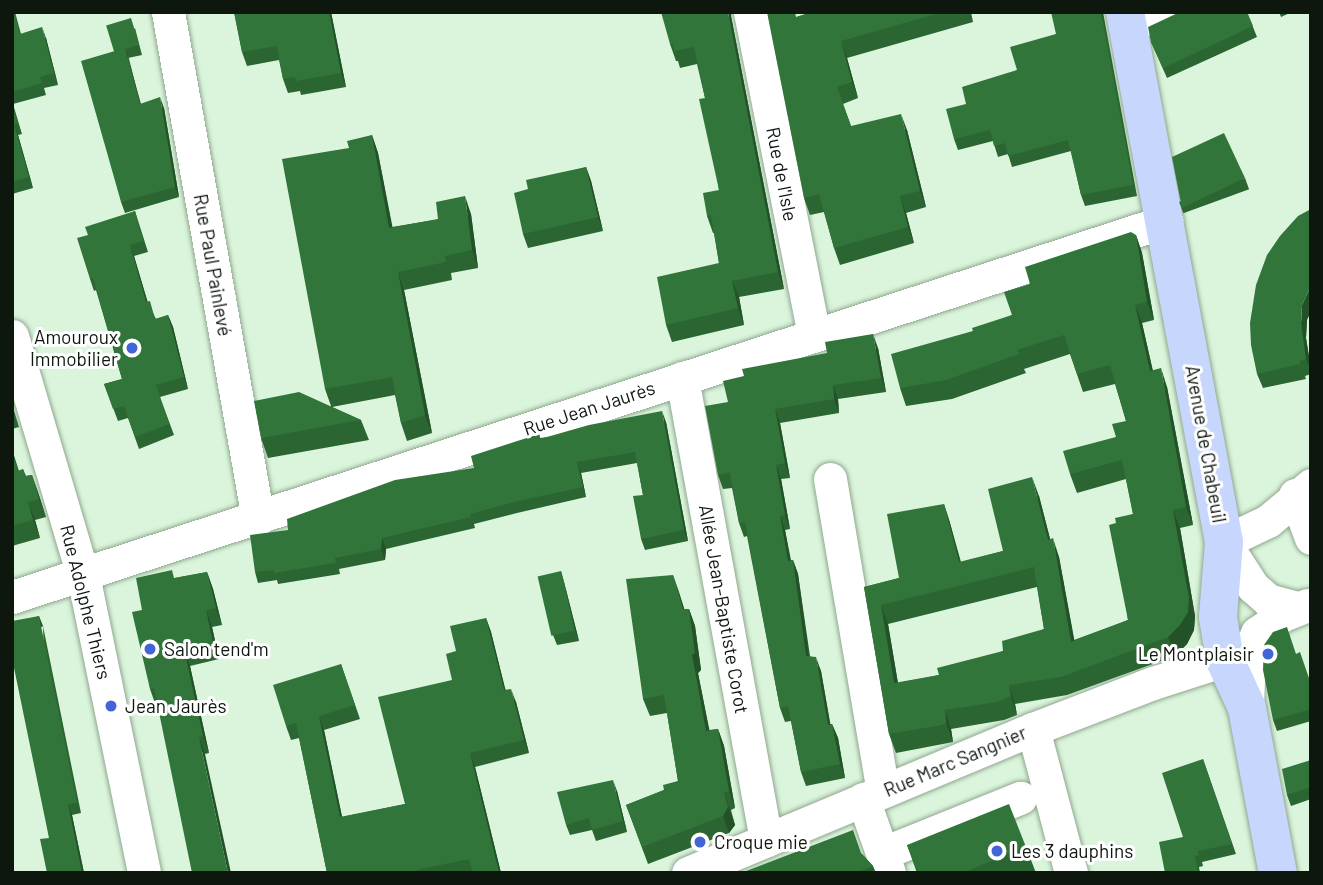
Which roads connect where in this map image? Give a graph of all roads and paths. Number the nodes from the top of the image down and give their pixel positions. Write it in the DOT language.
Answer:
graph roads {
  1 [pos="169,12"];
  2 [pos="750,12"];
  3 [pos="1137,17"];
  4 [pos="1166,221"];
  5 [pos="12,335"];
  6 [pos="814,335"];
  7 [pos="682,378"];
  8 [pos="830,479"];
  9 [pos="1303,490"];
  10 [pos="258,519"];
  11 [pos="1311,538"];
  12 [pos="1224,542"];
  13 [pos="83,575"];
  14 [pos="12,597"];
  15 [pos="1304,606"];
  16 [pos="1225,660"];
  17 [pos="1249,721"];
  18 [pos="1033,729"];
  19 [pos="873,795"];
  20 [pos="1020,798"];
  21 [pos="765,840"];
  22 [pos="886,863"];
  23 [pos="144,873"];
  24 [pos="688,873"];
  25 [pos="1071,873"];
  26 [pos="1278,873"];
  1 -- 10 [label="street, Rue Paul Painlevé"];
  2 -- 6 [label="street, Rue de l'Isle"];
  3 -- 4 [label="main road, Avenue de Chabeuil"];
  4 -- 6 [label="street, Rue Jean Jaurès"];
  4 -- 12 [label="main road, Avenue de Chabeuil"];
  5 -- 13 [label="street, Rue Adolphe Thiers"];
  6 -- 7 [label="street, Rue Jean Jaurès"];
  7 -- 10 [label="street, Rue Jean Jaurès"];
  7 -- 21 [label="street, Allée Jean-Baptiste Corot"];
  8 -- 19 [label="street"];
  9 -- 11 [label="street"];
  9 -- 12 [label="street"];
  10 -- 13 [label="street, Rue Jean Jaurès"];
  12 -- 15 [label="street"];
  12 -- 16 [label="main road, Avenue de Chabeuil"];
  13 -- 14 [label="street, Rue Jean Jaurès"];
  13 -- 23 [label="street, Rue Adolphe Thiers"];
  15 -- 17 [label="street"];
  16 -- 17 [label="main road, Avenue de Chabeuil"];
  16 -- 18 [label="street, Rue Marc Sangnier"];
  17 -- 26 [label="main road, Avenue de Chabeuil"];
  18 -- 19 [label="street, Rue Marc Sangnier"];
  18 -- 25 [label="street"];
  19 -- 21 [label="street, Rue Marc Sangnier"];
  19 -- 22 [label="street"];
  20 -- 22 [label="street"];
  21 -- 24 [label="street, Rue Marc Sangnier"];
}
